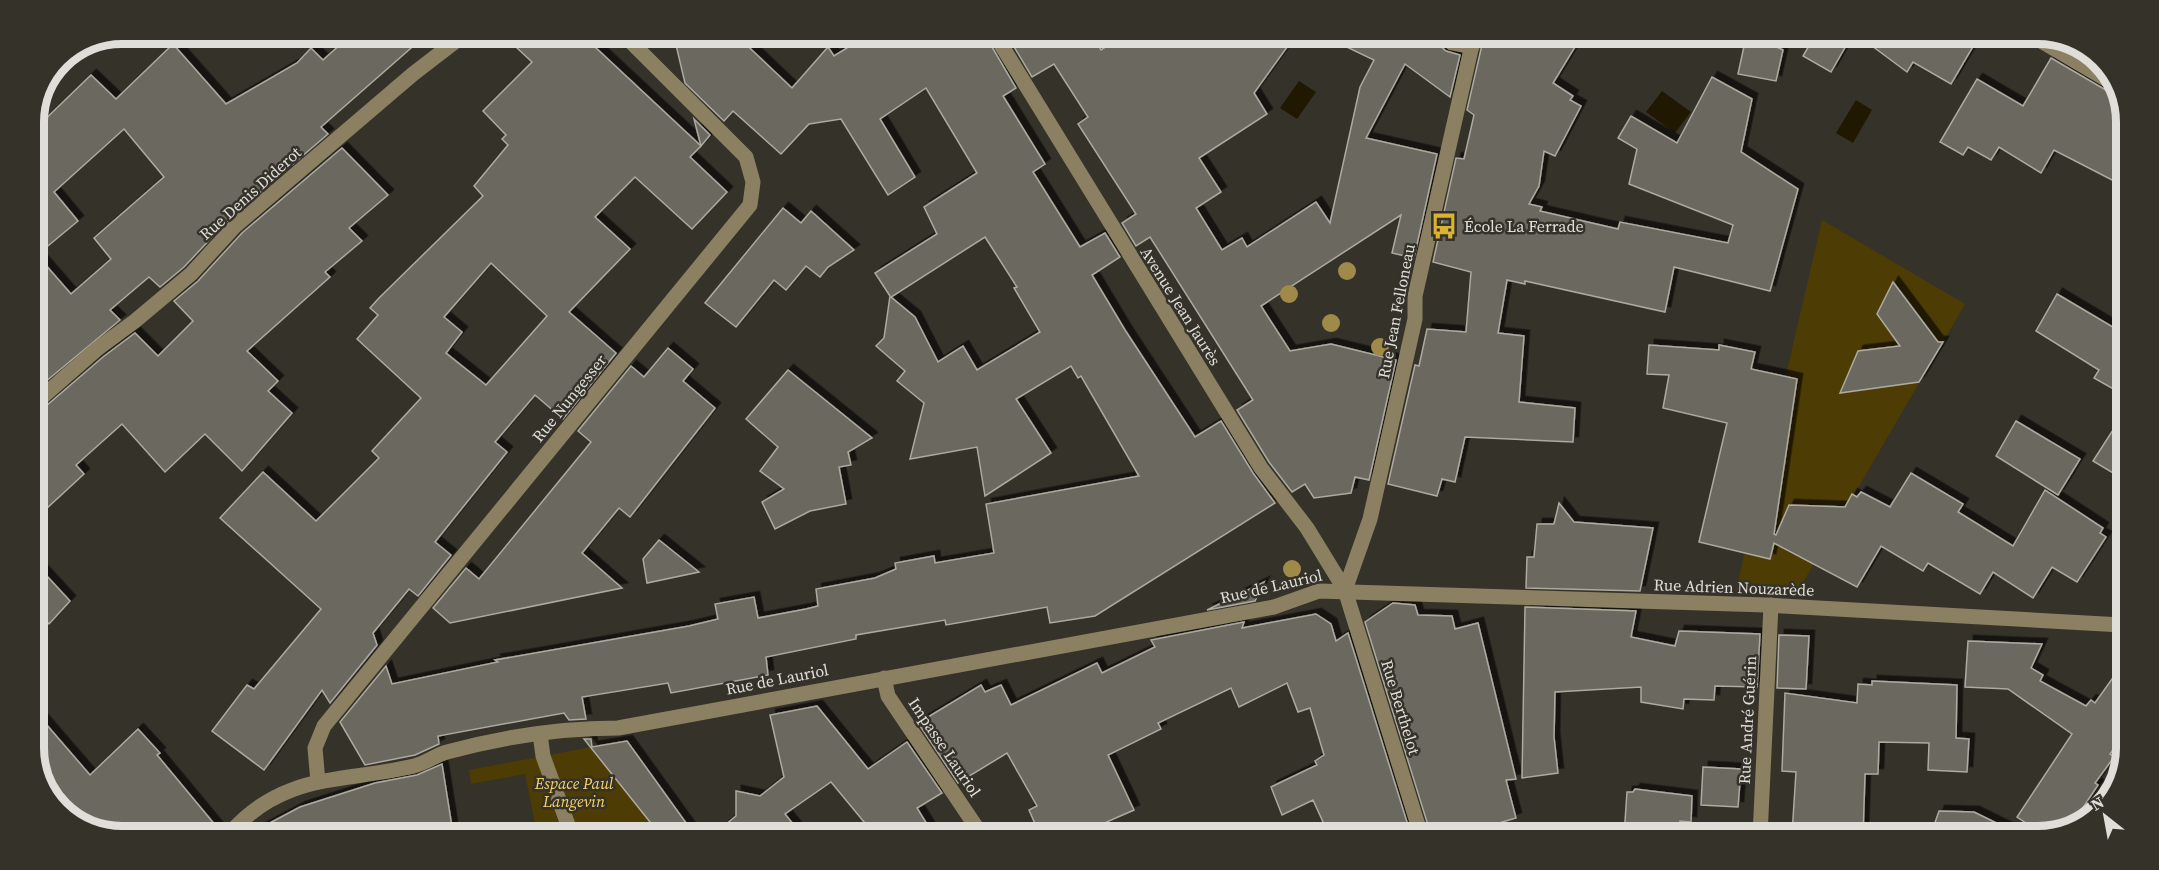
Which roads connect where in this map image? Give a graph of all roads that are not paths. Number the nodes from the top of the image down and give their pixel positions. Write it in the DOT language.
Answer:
graph roads {
  1 [pos="452,44"];
  2 [pos="633,44"];
  3 [pos="641,44"];
  4 [pos="1001,44"];
  5 [pos="1473,44"];
  6 [pos="2046,44"];
  7 [pos="637,48"];
  8 [pos="2100,76"];
  9 [pos="44,395"];
  10 [pos="1345,590"];
  11 [pos="1771,606"];
  12 [pos="2116,625"];
  13 [pos="884,678"];
  14 [pos="540,734"];
  15 [pos="318,782"];
  16 [pos="236,826"];
  17 [pos="568,826"];
  18 [pos="976,826"];
  19 [pos="1418,826"];
  20 [pos="1760,826"];
  1 -- 9 [label="street, Rue Denis Diderot"];
  2 -- 7 [label="street, Rue Nungesser"];
  3 -- 7 [label="street"];
  4 -- 10 [label="street, Avenue Jean Jaurès"];
  5 -- 10 [label="street, Rue Jean Felloneau"];
  6 -- 8 [label="street"];
  7 -- 15 [label="street, Rue Nungesser"];
  10 -- 11 [label="street, Rue Adrien Nouzarède"];
  10 -- 13 [label="street, Rue de Lauriol"];
  10 -- 19 [label="street, Rue Berthelot"];
  11 -- 12 [label="street, Rue Adrien Nouzarède"];
  11 -- 20 [label="street, Rue André Guérin"];
  13 -- 14 [label="street, Rue de Lauriol"];
  13 -- 18 [label="street, Impasse Lauriol"];
  14 -- 15 [label="street, Rue de Lauriol"];
  14 -- 17 [label="street"];
  15 -- 16 [label="street, Rue de Lauriol"];
}
